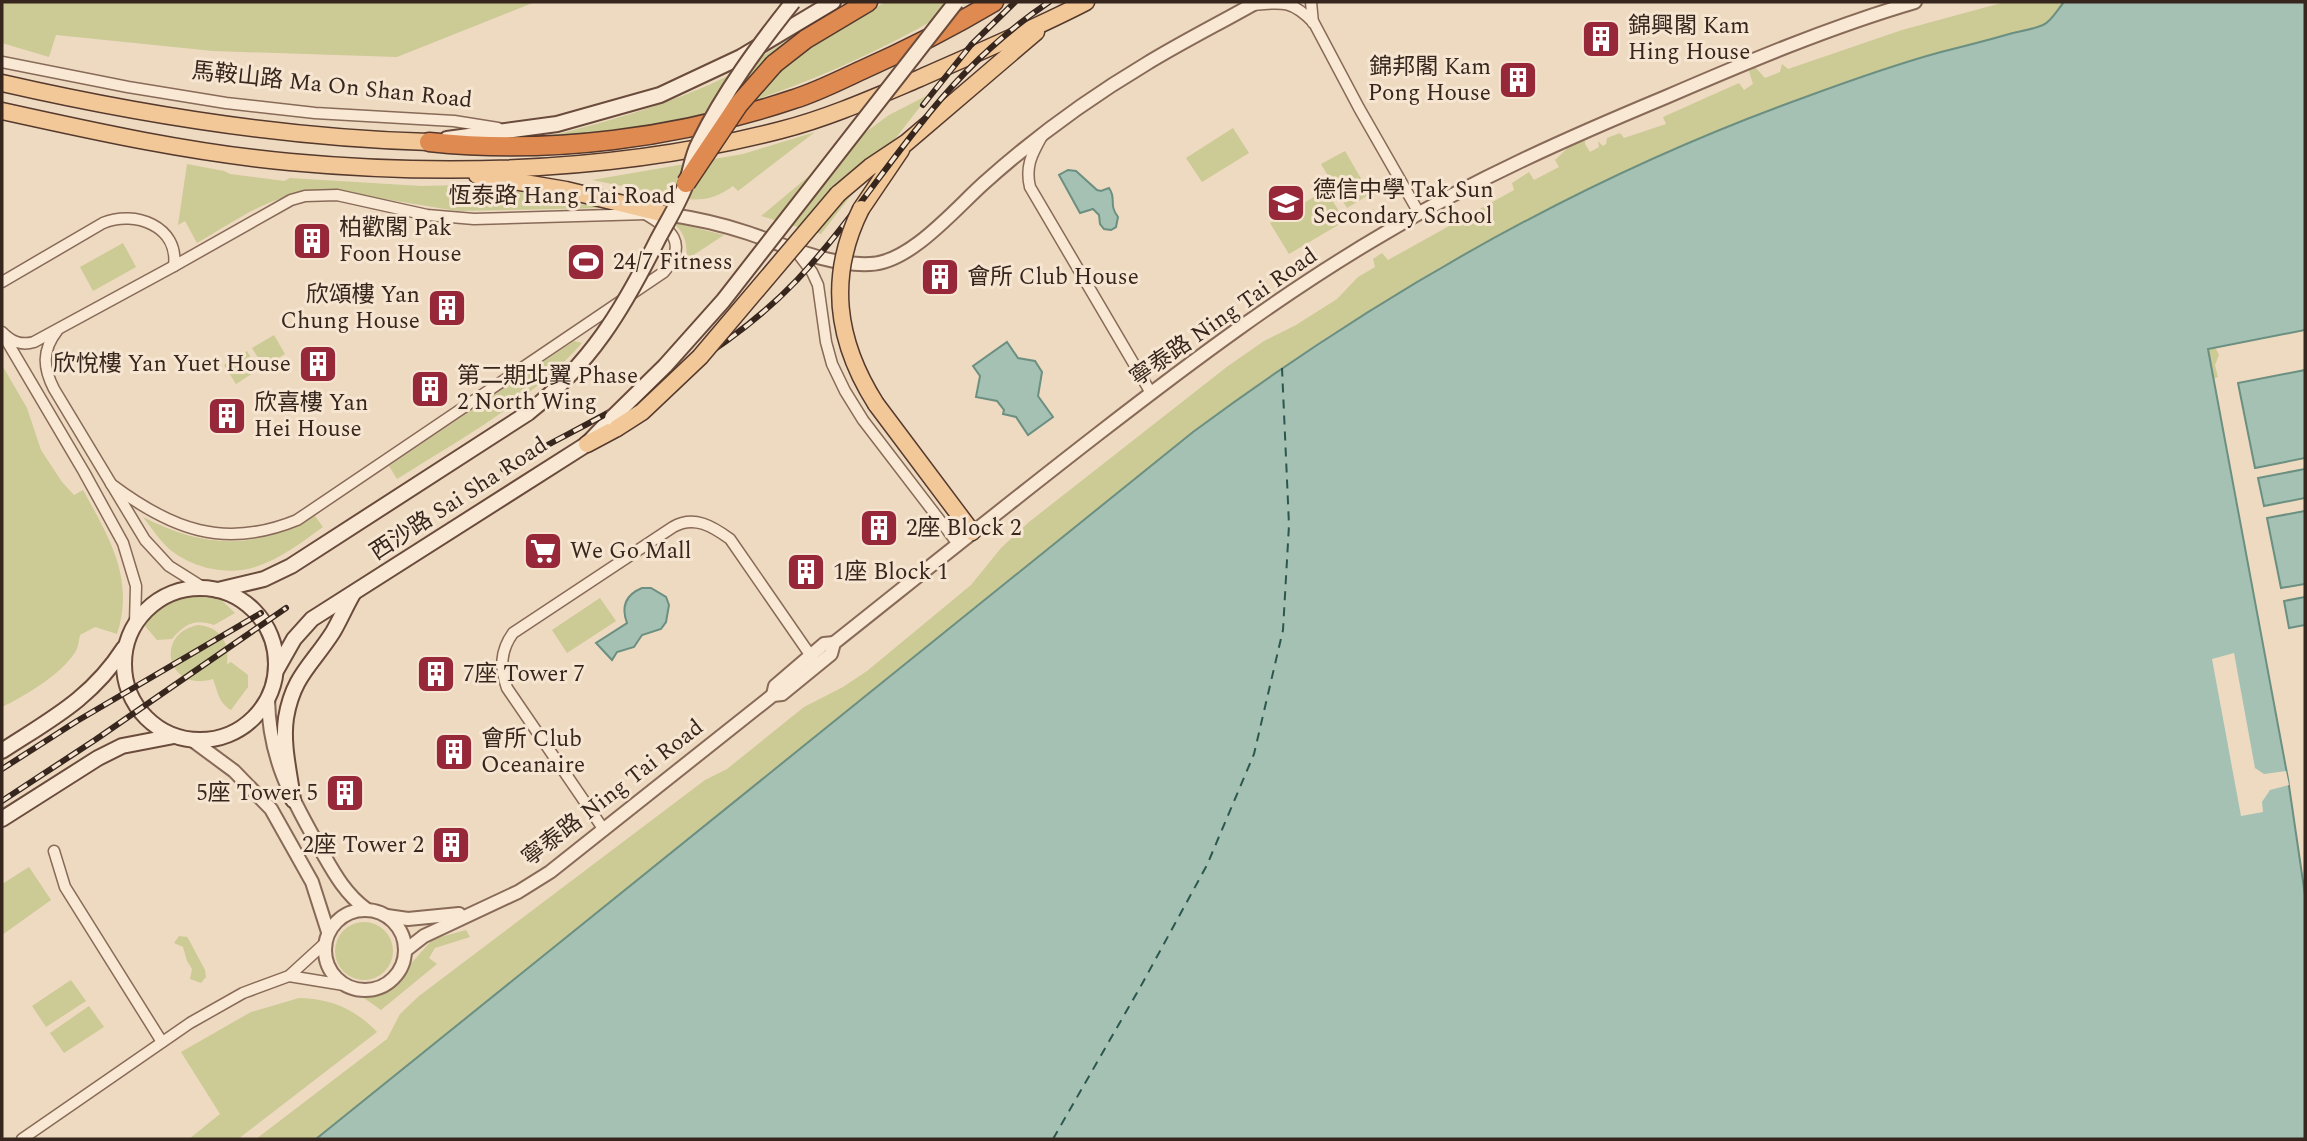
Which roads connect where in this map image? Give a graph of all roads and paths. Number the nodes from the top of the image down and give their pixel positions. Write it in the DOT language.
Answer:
graph roads {
  1 [pos="793,2"];
  2 [pos="833,2"];
  3 [pos="868,2"];
  4 [pos="956,2"];
  5 [pos="994,2"];
  6 [pos="1086,2"];
  7 [pos="1311,2"];
  8 [pos="1915,2"];
  9 [pos="1255,3"];
  10 [pos="1054,19"];
  11 [pos="1314,23"];
  12 [pos="2,62"];
  13 [pos="2,83"];
  14 [pos="2,111"];
  15 [pos="534,128"];
  16 [pos="1042,136"];
  17 [pos="429,142"];
  18 [pos="906,143"];
  19 [pos="436,169"];
  20 [pos="686,183"];
  21 [pos="1419,213"];
  22 [pos="645,214"];
  23 [pos="665,214"];
  24 [pos="796,251"];
  25 [pos="174,266"];
  26 [pos="2,282"];
  27 [pos="62,326"];
  28 [pos="2,332"];
  29 [pos="1152,393"];
  30 [pos="615,423"];
  31 [pos="587,444"];
  32 [pos="111,484"];
  33 [pos="972,533"];
  34 [pos="958,544"];
  35 [pos="210,589"];
  36 [pos="354,592"];
  37 [pos="135,623"];
  38 [pos="124,648"];
  39 [pos="814,660"];
  40 [pos="276,670"];
  41 [pos="268,699"];
  42 [pos="174,736"];
  43 [pos="192,740"];
  44 [pos="2,751"];
  45 [pos="293,800"];
  46 [pos="2,819"];
  47 [pos="604,830"];
  48 [pos="54,851"];
  49 [pos="366,909"];
  50 [pos="471,912"];
  51 [pos="386,916"];
  52 [pos="326,938"];
  53 [pos="406,950"];
  54 [pos="289,976"];
  55 [pos="345,985"];
  56 [pos="162,1042"];
  57 [pos="22,1139"];
  1 -- 20 [label="main road, 西沙路 Sai Sha Road, bridge"];
  2 -- 15 [label="main road, 馬鞍山路 Ma On Shan Road"];
  3 -- 20 [label="highway, bridge"];
  4 -- 30 [label="main road, bridge"];
  5 -- 17 [label="highway, 馬鞍山路 Ma On Shan Road"];
  6 -- 10 [label="main road"];
  7 -- 11 [label="street"];
  8 -- 21 [label="street, 寧泰路 Ning Tai Road"];
  9 -- 11 [label="street"];
  9 -- 16 [label="street, 恆泰路 Hang Tai Road"];
  10 -- 18 [label="main road"];
  10 -- 19 [label="main road"];
  11 -- 21 [label="street"];
  12 -- 15 [label="street, 馬鞍山路 Ma On Shan Road"];
  13 -- 17 [label="main road, 馬鞍山路 Ma On Shan Road"];
  14 -- 19 [label="main road"];
  15 -- 17 [label="main road, 馬鞍山路 Ma On Shan Road"];
  16 -- 24 [label="street, 恆泰路 Hang Tai Road"];
  16 -- 29 [label="street"];
  18 -- 30 [label="main road, bridge"];
  18 -- 33 [label="main road, bridge"];
  19 -- 23 [label="main road"];
  20 -- 35 [label="main road, 西沙路 Sai Sha Road, bridge"];
  21 -- 29 [label="street, 寧泰路 Ning Tai Road"];
  22 -- 23 [label="street, 恆泰路 Hang Tai Road"];
  22 -- 25 [label="street, 恆泰路 Hang Tai Road"];
  22 -- 32 [label="street"];
  23 -- 24 [label="street, 恆泰路 Hang Tai Road"];
  24 -- 34 [label="street"];
  25 -- 26 [label="street"];
  25 -- 27 [label="street, 恆泰路 Hang Tai Road"];
  27 -- 28 [label="street, 恆泰路 Hang Tai Road"];
  27 -- 32 [label="street"];
  28 -- 37 [label="street"];
  29 -- 33 [label="street, 寧泰路 Ning Tai Road"];
  30 -- 31 [label="main road"];
  31 -- 36 [label="main road, 西沙路 Sai Sha Road"];
  32 -- 35 [label="street"];
  33 -- 34 [label="street, 寧泰路 Ning Tai Road"];
  34 -- 39 [label="street, 寧泰路 Ning Tai Road"];
  35 -- 37 [label="main road"];
  35 -- 40 [label="main road"];
  36 -- 40 [label="main road, 西沙路 Sai Sha Road"];
  36 -- 45 [label="main road"];
  37 -- 38 [label="main road"];
  38 -- 42 [label="main road"];
  38 -- 44 [label="main road"];
  39 -- 47 [label="street, 寧泰路 Ning Tai Road"];
  39 -- 47 [label="street"];
  40 -- 41 [label="main road"];
  41 -- 43 [label="main road"];
  41 -- 45 [label="street"];
  42 -- 43 [label="main road"];
  42 -- 46 [label="main road"];
  43 -- 52 [label="street"];
  45 -- 49 [label="street"];
  47 -- 50 [label="street, 寧泰路 Ning Tai Road"];
  48 -- 56 [label="street"];
  49 -- 51 [label="street"];
  49 -- 52 [label="street"];
  50 -- 51 [label="street, 寧泰路 Ning Tai Road"];
  50 -- 53 [label="street, 寧泰路 Ning Tai Road"];
  51 -- 53 [label="street"];
  52 -- 54 [label="street"];
  52 -- 55 [label="street"];
  53 -- 55 [label="street"];
  54 -- 55 [label="street"];
  54 -- 56 [label="street"];
  56 -- 57 [label="street"];
}
